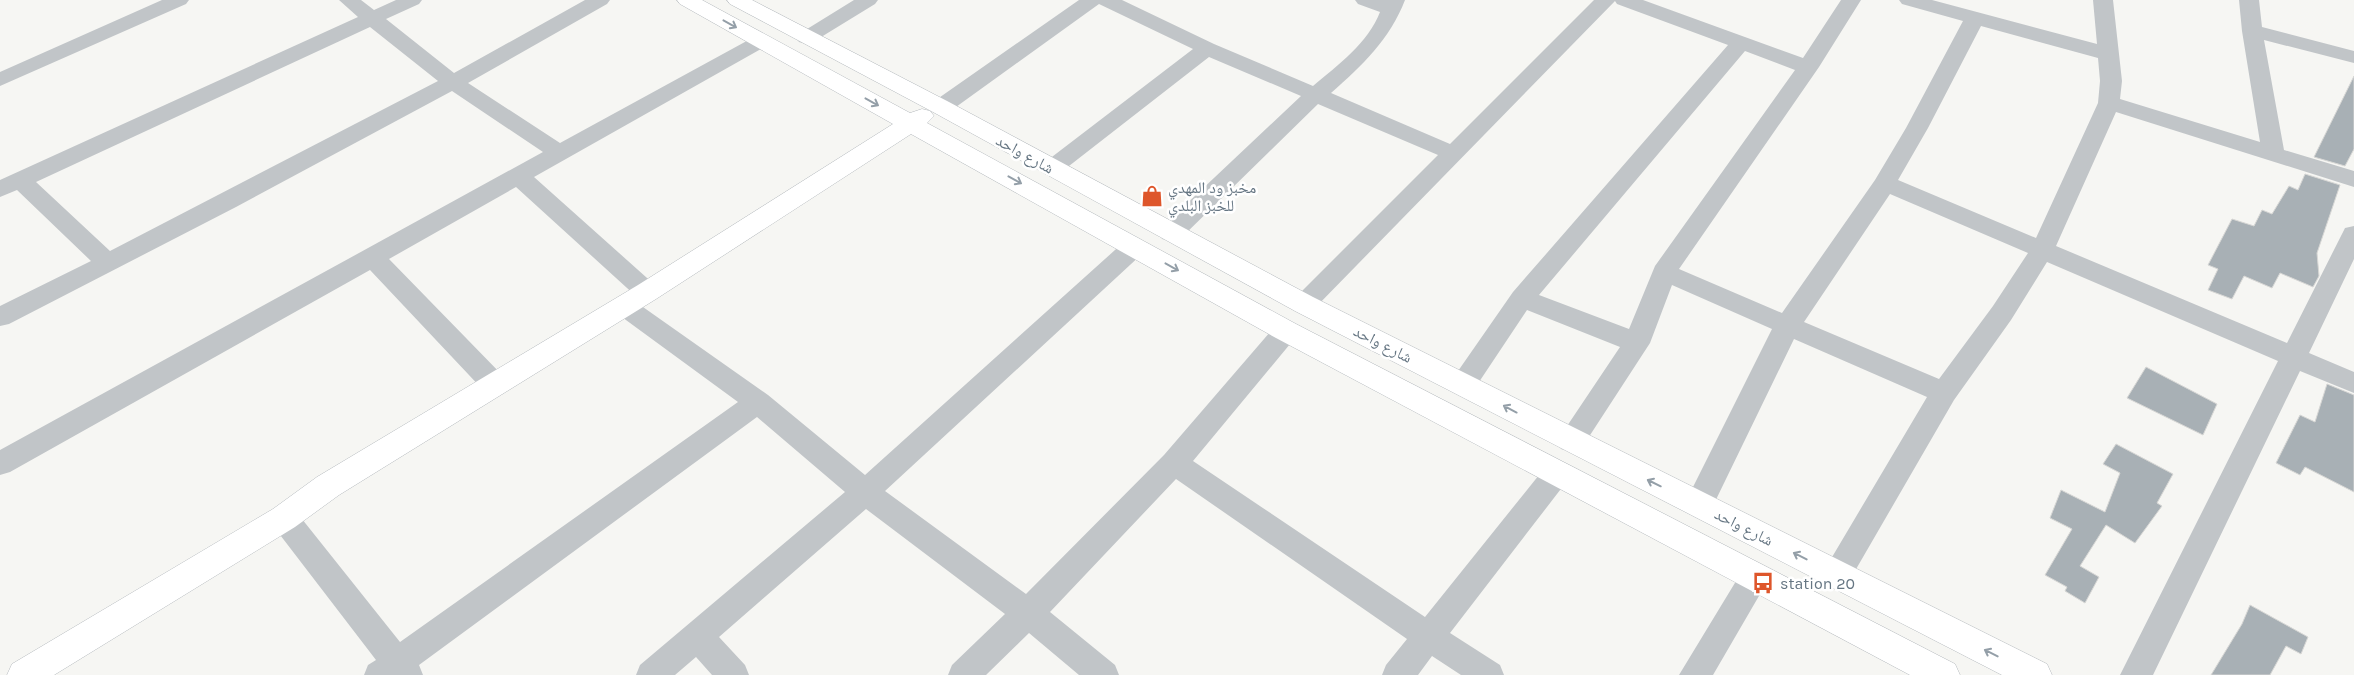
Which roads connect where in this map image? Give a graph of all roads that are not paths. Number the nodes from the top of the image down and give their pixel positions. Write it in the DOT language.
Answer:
graph roads {
  1 [pos="179,0"];
  2 [pos="349,0"];
  3 [pos="412,0"];
  4 [pos="600,0"];
  5 [pos="687,0"];
  6 [pos="737,0"];
  7 [pos="868,0"];
  8 [pos="1092,0"];
  9 [pos="1106,0"];
  10 [pos="1366,0"];
  11 [pos="1605,0"];
  12 [pos="1624,0"];
  13 [pos="1851,0"];
  14 [pos="2103,0"];
  15 [pos="2249,0"];
  16 [pos="1915,1"];
  17 [pos="1393,4"];
  18 [pos="373,19"];
  19 [pos="1974,19"];
  20 [pos="2252,31"];
  21 [pos="806,38"];
  22 [pos="761,41"];
  23 [pos="1740,44"];
  24 [pos="1207,48"];
  25 [pos="2109,54"];
  26 [pos="2354,56"];
  27 [pos="1808,67"];
  28 [pos="0,80"];
  29 [pos="454,83"];
  30 [pos="1316,94"];
  31 [pos="2109,103"];
  32 [pos="941,107"];
  33 [pos="909,123"];
  34 [pos="2273,153"];
  35 [pos="560,154"];
  36 [pos="1454,154"];
  37 [pos="1052,168"];
  38 [pos="519,177"];
  39 [pos="2354,179"];
  40 [pos="1885,183"];
  41 [pos="10,184"];
  42 [pos="1171,233"];
  43 [pos="2354,234"];
  44 [pos="1134,246"];
  45 [pos="2044,249"];
  46 [pos="371,256"];
  47 [pos="108,263"];
  48 [pos="1664,272"];
  49 [pos="1522,298"];
  50 [pos="636,299"];
  51 [pos="1304,304"];
  52 [pos="0,317"];
  53 [pos="1787,326"];
  54 [pos="1286,331"];
  55 [pos="1637,343"];
  56 [pos="2294,357"];
  57 [pos="2354,383"];
  58 [pos="1463,384"];
  59 [pos="494,385"];
  60 [pos="1944,393"];
  61 [pos="758,402"];
  62 [pos="1571,442"];
  63 [pos="1174,462"];
  64 [pos="0,464"];
  65 [pos="1557,473"];
  66 [pos="865,492"];
  67 [pos="1699,505"];
  68 [pos="284,518"];
  69 [pos="1837,574"];
  70 [pos="1755,577"];
  71 [pos="1028,613"];
  72 [pos="698,637"];
  73 [pos="1429,637"];
  74 [pos="394,671"];
  75 [pos="24,675"];
  76 [pos="652,675"];
  77 [pos="733,675"];
  78 [pos="964,675"];
  79 [pos="1103,675"];
  80 [pos="1398,675"];
  81 [pos="1488,675"];
  82 [pos="1695,675"];
  83 [pos="1943,675"];
  84 [pos="2035,675"];
  85 [pos="2136,675"];
  1 -- 28 [label="street"];
  2 -- 18 [label="street"];
  3 -- 18 [label="street"];
  4 -- 29 [label="street"];
  5 -- 22 [label="street, شارع واحد, one-way"];
  6 -- 21 [label="street, شارع واحد"];
  7 -- 21 [label="street"];
  8 -- 32 [label="street"];
  9 -- 24 [label="street"];
  10 -- 17 [label="street"];
  11 -- 36 [label="street"];
  12 -- 23 [label="street"];
  13 -- 27 [label="street"];
  14 -- 25 [label="street"];
  15 -- 20 [label="street"];
  16 -- 19 [label="street"];
  17 -- 30 [label="street"];
  18 -- 29 [label="street"];
  18 -- 41 [label="street"];
  19 -- 25 [label="street"];
  19 -- 40 [label="street"];
  20 -- 26 [label="street"];
  20 -- 34 [label="street"];
  21 -- 32 [label="street, شارع واحد"];
  22 -- 33 [label="street, شارع واحد, one-way"];
  22 -- 35 [label="street"];
  23 -- 27 [label="street"];
  23 -- 49 [label="street"];
  24 -- 30 [label="street"];
  24 -- 37 [label="street"];
  25 -- 31 [label="street"];
  27 -- 48 [label="street"];
  29 -- 35 [label="street"];
  29 -- 47 [label="street"];
  30 -- 36 [label="street"];
  30 -- 42 [label="street"];
  31 -- 34 [label="street"];
  31 -- 45 [label="street"];
  32 -- 33 [label="street"];
  32 -- 37 [label="street, شارع واحد"];
  33 -- 44 [label="street, شارع واحد, one-way"];
  33 -- 50 [label="street"];
  34 -- 39 [label="street"];
  35 -- 38 [label="street"];
  36 -- 51 [label="street"];
  37 -- 42 [label="street, شارع واحد"];
  38 -- 46 [label="street"];
  38 -- 50 [label="street"];
  40 -- 45 [label="street"];
  40 -- 53 [label="street"];
  41 -- 47 [label="street"];
  42 -- 51 [label="street, شارع واحد"];
  43 -- 56 [label="street"];
  44 -- 54 [label="street, شارع واحد, one-way"];
  44 -- 66 [label="street"];
  45 -- 56 [label="street"];
  45 -- 60 [label="street"];
  46 -- 59 [label="street"];
  46 -- 64 [label="street"];
  47 -- 52 [label="street"];
  48 -- 53 [label="street"];
  48 -- 55 [label="street"];
  49 -- 55 [label="street"];
  49 -- 58 [label="street"];
  50 -- 59 [label="street"];
  50 -- 61 [label="street"];
  51 -- 58 [label="street, شارع واحد"];
  53 -- 60 [label="street"];
  53 -- 67 [label="street"];
  54 -- 63 [label="street"];
  54 -- 65 [label="street, شارع واحد"];
  55 -- 62 [label="street"];
  56 -- 57 [label="street"];
  56 -- 85 [label="street"];
  62 -- 58 [label="street, شارع واحد, one-way"];
  59 -- 68 [label="street"];
  60 -- 69 [label="street"];
  61 -- 66 [label="street"];
  61 -- 74 [label="street"];
  67 -- 62 [label="street, شارع واحد, one-way"];
  63 -- 71 [label="street"];
  63 -- 73 [label="street"];
  65 -- 70 [label="street, شارع واحد"];
  65 -- 73 [label="street"];
  66 -- 71 [label="street"];
  66 -- 72 [label="street"];
  69 -- 67 [label="street, شارع واحد, one-way"];
  68 -- 74 [label="street"];
  68 -- 75 [label="street"];
  84 -- 69 [label="street, شارع واحد, one-way"];
  70 -- 82 [label="street"];
  70 -- 83 [label="street, شارع واحد"];
  71 -- 78 [label="street"];
  71 -- 79 [label="street"];
  72 -- 76 [label="street"];
  72 -- 77 [label="street"];
  73 -- 80 [label="street"];
  73 -- 81 [label="street"];
}
